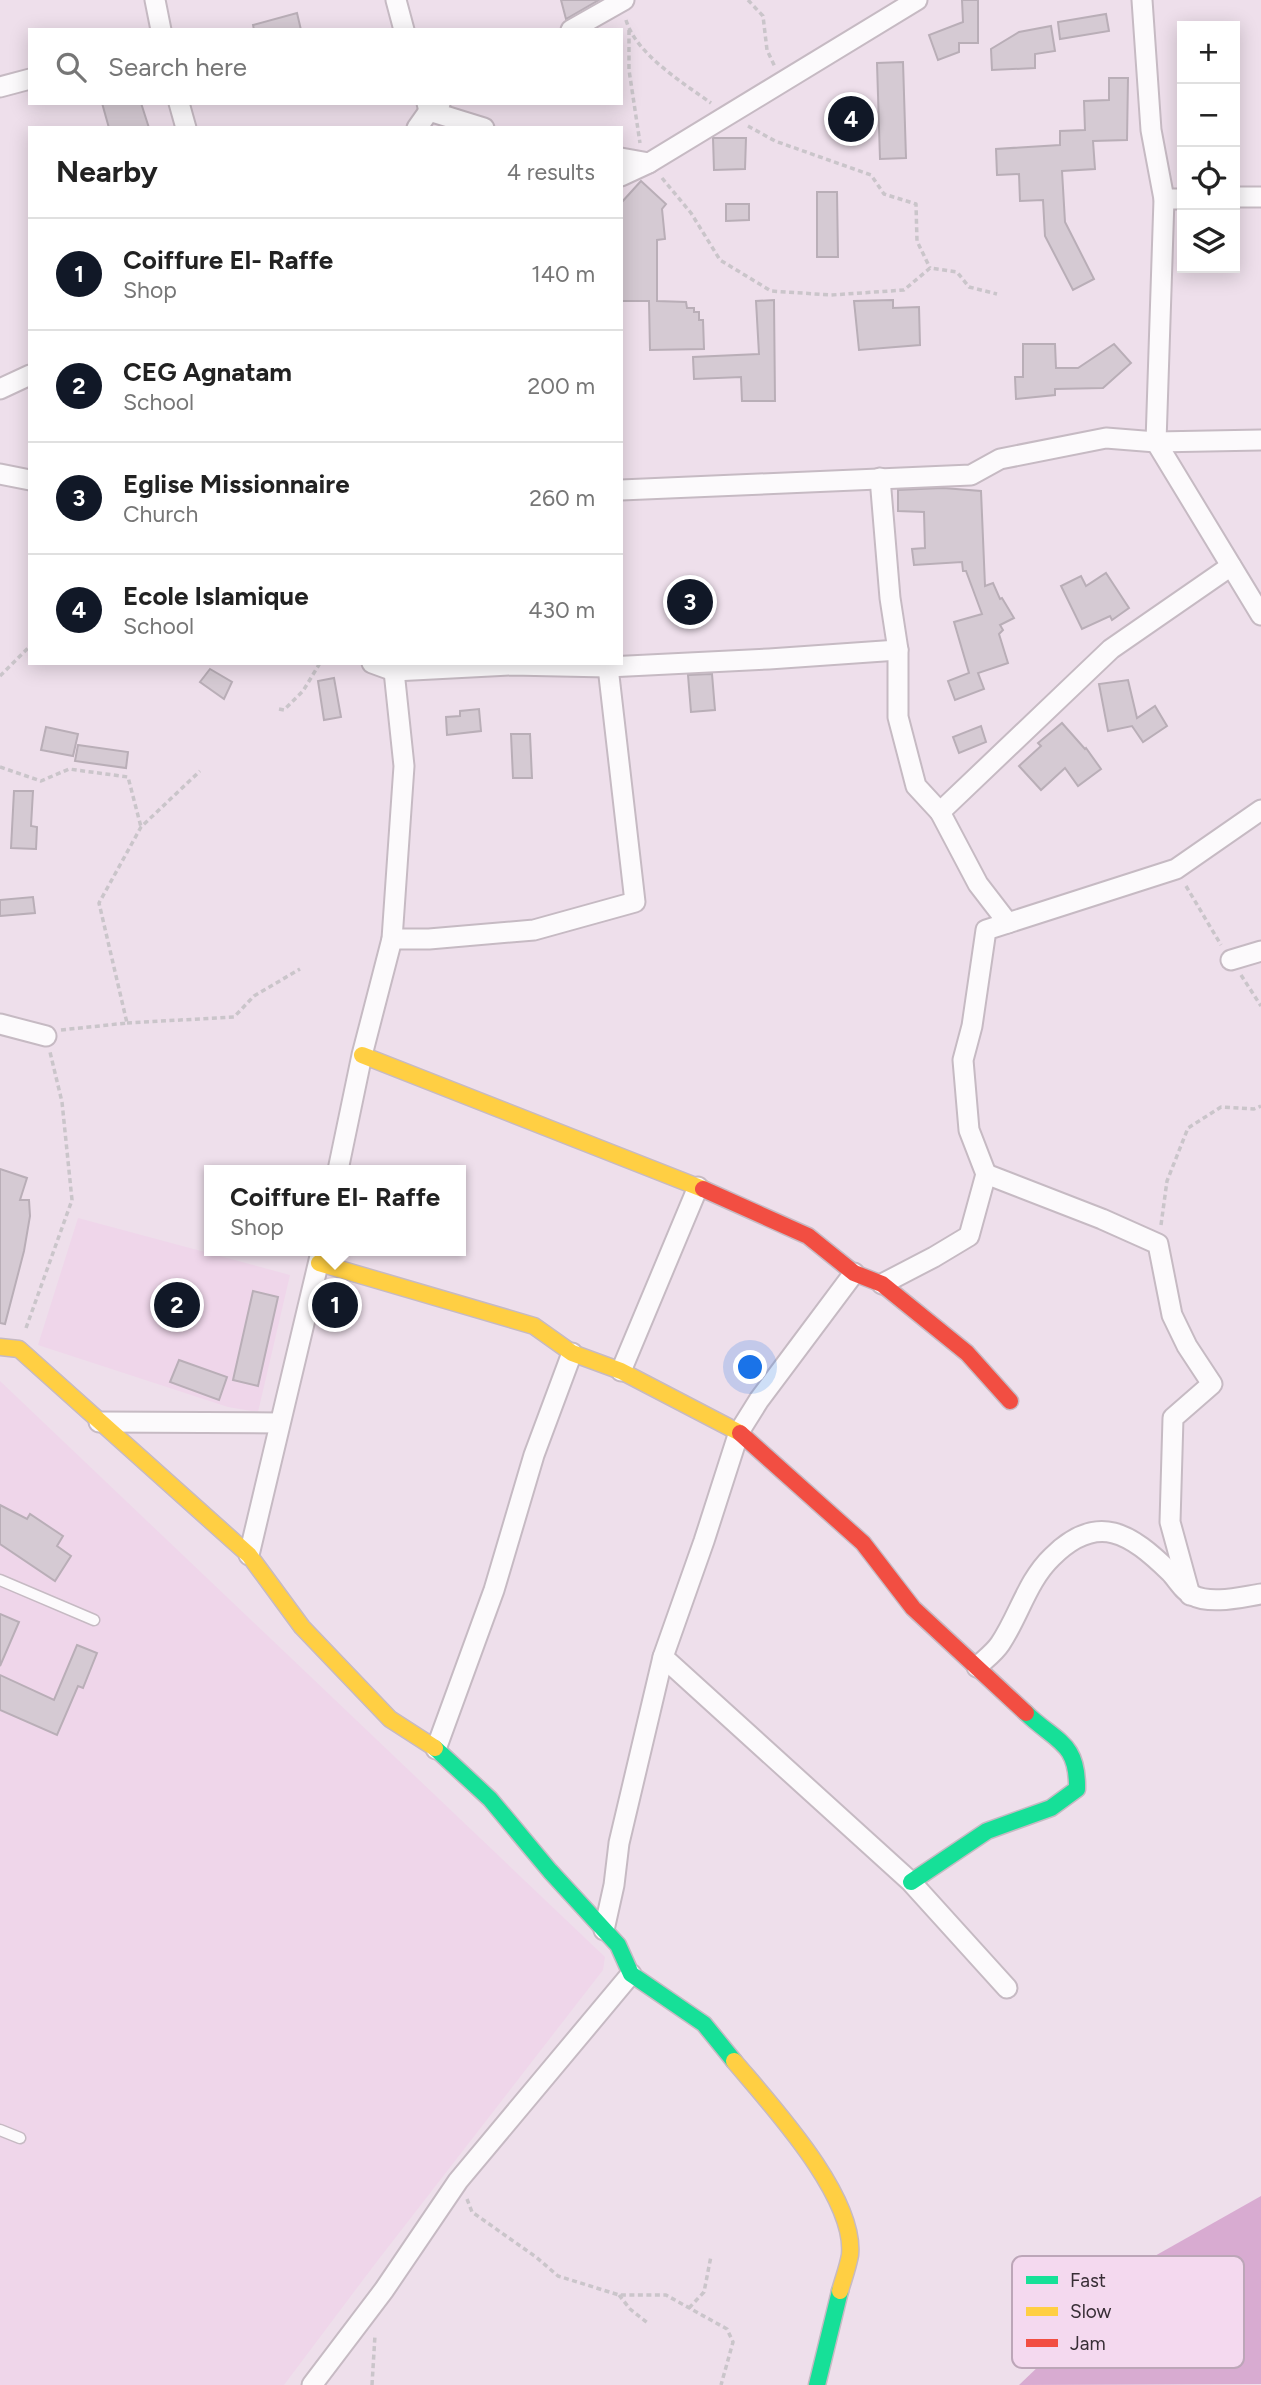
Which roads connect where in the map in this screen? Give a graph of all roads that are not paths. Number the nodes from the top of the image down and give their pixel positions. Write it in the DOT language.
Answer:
graph roads {
  1 [pos="155,0"];
  2 [pos="396,0"];
  3 [pos="917,0"];
  4 [pos="1142,0"];
  5 [pos="621,1"];
  6 [pos="161,28"];
  7 [pos="403,28"];
  8 [pos="574,28"];
  9 [pos="28,80"];
  10 [pos="0,87"];
  11 [pos="180,105"];
  12 [pos="432,111"];
  13 [pos="185,126"];
  14 [pos="419,126"];
  15 [pos="478,126"];
  16 [pos="623,158"];
  17 [pos="649,163"];
  18 [pos="623,175"];
  19 [pos="1240,197"];
  20 [pos="1261,197"];
  21 [pos="1173,199"];
  22 [pos="28,376"];
  23 [pos="0,389"];
  24 [pos="1261,440"];
  25 [pos="1156,442"];
  26 [pos="0,474"];
  27 [pos="880,478"];
  28 [pos="28,480"];
  29 [pos="623,490"];
  30 [pos="1231,566"];
  31 [pos="1261,615"];
  32 [pos="898,650"];
  33 [pos="378,665"];
  34 [pos="607,667"];
  35 [pos="394,671"];
  36 [pos="1261,810"];
  37 [pos="940,812"];
  38 [pos="1008,923"];
  39 [pos="1261,951"];
  40 [pos="389,954"];
  41 [pos="1231,960"];
  42 [pos="0,1024"];
  43 [pos="46,1036"];
  44 [pos="362,1055"];
  45 [pos="339,1165"];
  46 [pos="986,1174"];
  47 [pos="698,1188"];
  48 [pos="320,1257"];
  49 [pos="854,1273"];
  50 [pos="882,1284"];
  51 [pos="0,1347"];
  52 [pos="572,1353"];
  53 [pos="621,1371"];
  54 [pos="1010,1401"];
  55 [pos="99,1422"];
  56 [pos="279,1423"];
  57 [pos="739,1432"];
  58 [pos="249,1555"];
  59 [pos="0,1580"];
  60 [pos="1261,1594"];
  61 [pos="1190,1595"];
  62 [pos="94,1620"];
  63 [pos="663,1657"];
  64 [pos="977,1667"];
  65 [pos="436,1749"];
  66 [pos="911,1882"];
  67 [pos="604,1930"];
  68 [pos="631,1974"];
  69 [pos="1007,1989"];
  70 [pos="0,2130"];
  71 [pos="20,2138"];
  72 [pos="312,2385"];
  73 [pos="817,2385"];
  1 -- 6 [label="street"];
  2 -- 7 [label="street"];
  3 -- 17 [label="street"];
  4 -- 21 [label="street"];
  5 -- 8 [label="street"];
  9 -- 10 [label="street"];
  11 -- 13 [label="street"];
  12 -- 14 [label="street"];
  12 -- 15 [label="street"];
  16 -- 17 [label="street"];
  17 -- 18 [label="street"];
  19 -- 20 [label="street"];
  21 -- 25 [label="street"];
  22 -- 23 [label="street"];
  24 -- 25 [label="street"];
  25 -- 27 [label="street"];
  25 -- 30 [label="street"];
  26 -- 28 [label="street"];
  27 -- 29 [label="street"];
  27 -- 32 [label="street"];
  30 -- 31 [label="street"];
  30 -- 37 [label="street"];
  32 -- 34 [label="street"];
  32 -- 37 [label="street"];
  33 -- 35 [label="street"];
  34 -- 35 [label="street"];
  34 -- 40 [label="street"];
  35 -- 40 [label="street"];
  36 -- 38 [label="street"];
  37 -- 38 [label="street"];
  38 -- 46 [label="street"];
  39 -- 41 [label="street"];
  40 -- 44 [label="street"];
  42 -- 43 [label="street"];
  44 -- 45 [label="street"];
  44 -- 47 [label="street"];
  46 -- 50 [label="street"];
  46 -- 61 [label="street"];
  47 -- 49 [label="street"];
  47 -- 53 [label="street"];
  48 -- 52 [label="street"];
  48 -- 56 [label="street"];
  49 -- 50 [label="street"];
  49 -- 57 [label="street"];
  50 -- 54 [label="street"];
  51 -- 55 [label="street"];
  52 -- 53 [label="street"];
  52 -- 65 [label="street"];
  53 -- 57 [label="street"];
  55 -- 56 [label="street"];
  55 -- 58 [label="street"];
  56 -- 58 [label="street"];
  57 -- 63 [label="street"];
  57 -- 64 [label="street"];
  58 -- 65 [label="street"];
  59 -- 62 [label="lane"];
  60 -- 61 [label="street"];
  61 -- 64 [label="street"];
  63 -- 66 [label="street"];
  63 -- 67 [label="street"];
  64 -- 66 [label="street"];
  65 -- 67 [label="street"];
  66 -- 69 [label="street"];
  67 -- 68 [label="street"];
  68 -- 72 [label="street"];
  68 -- 73 [label="street"];
  70 -- 71 [label="lane"];
}
